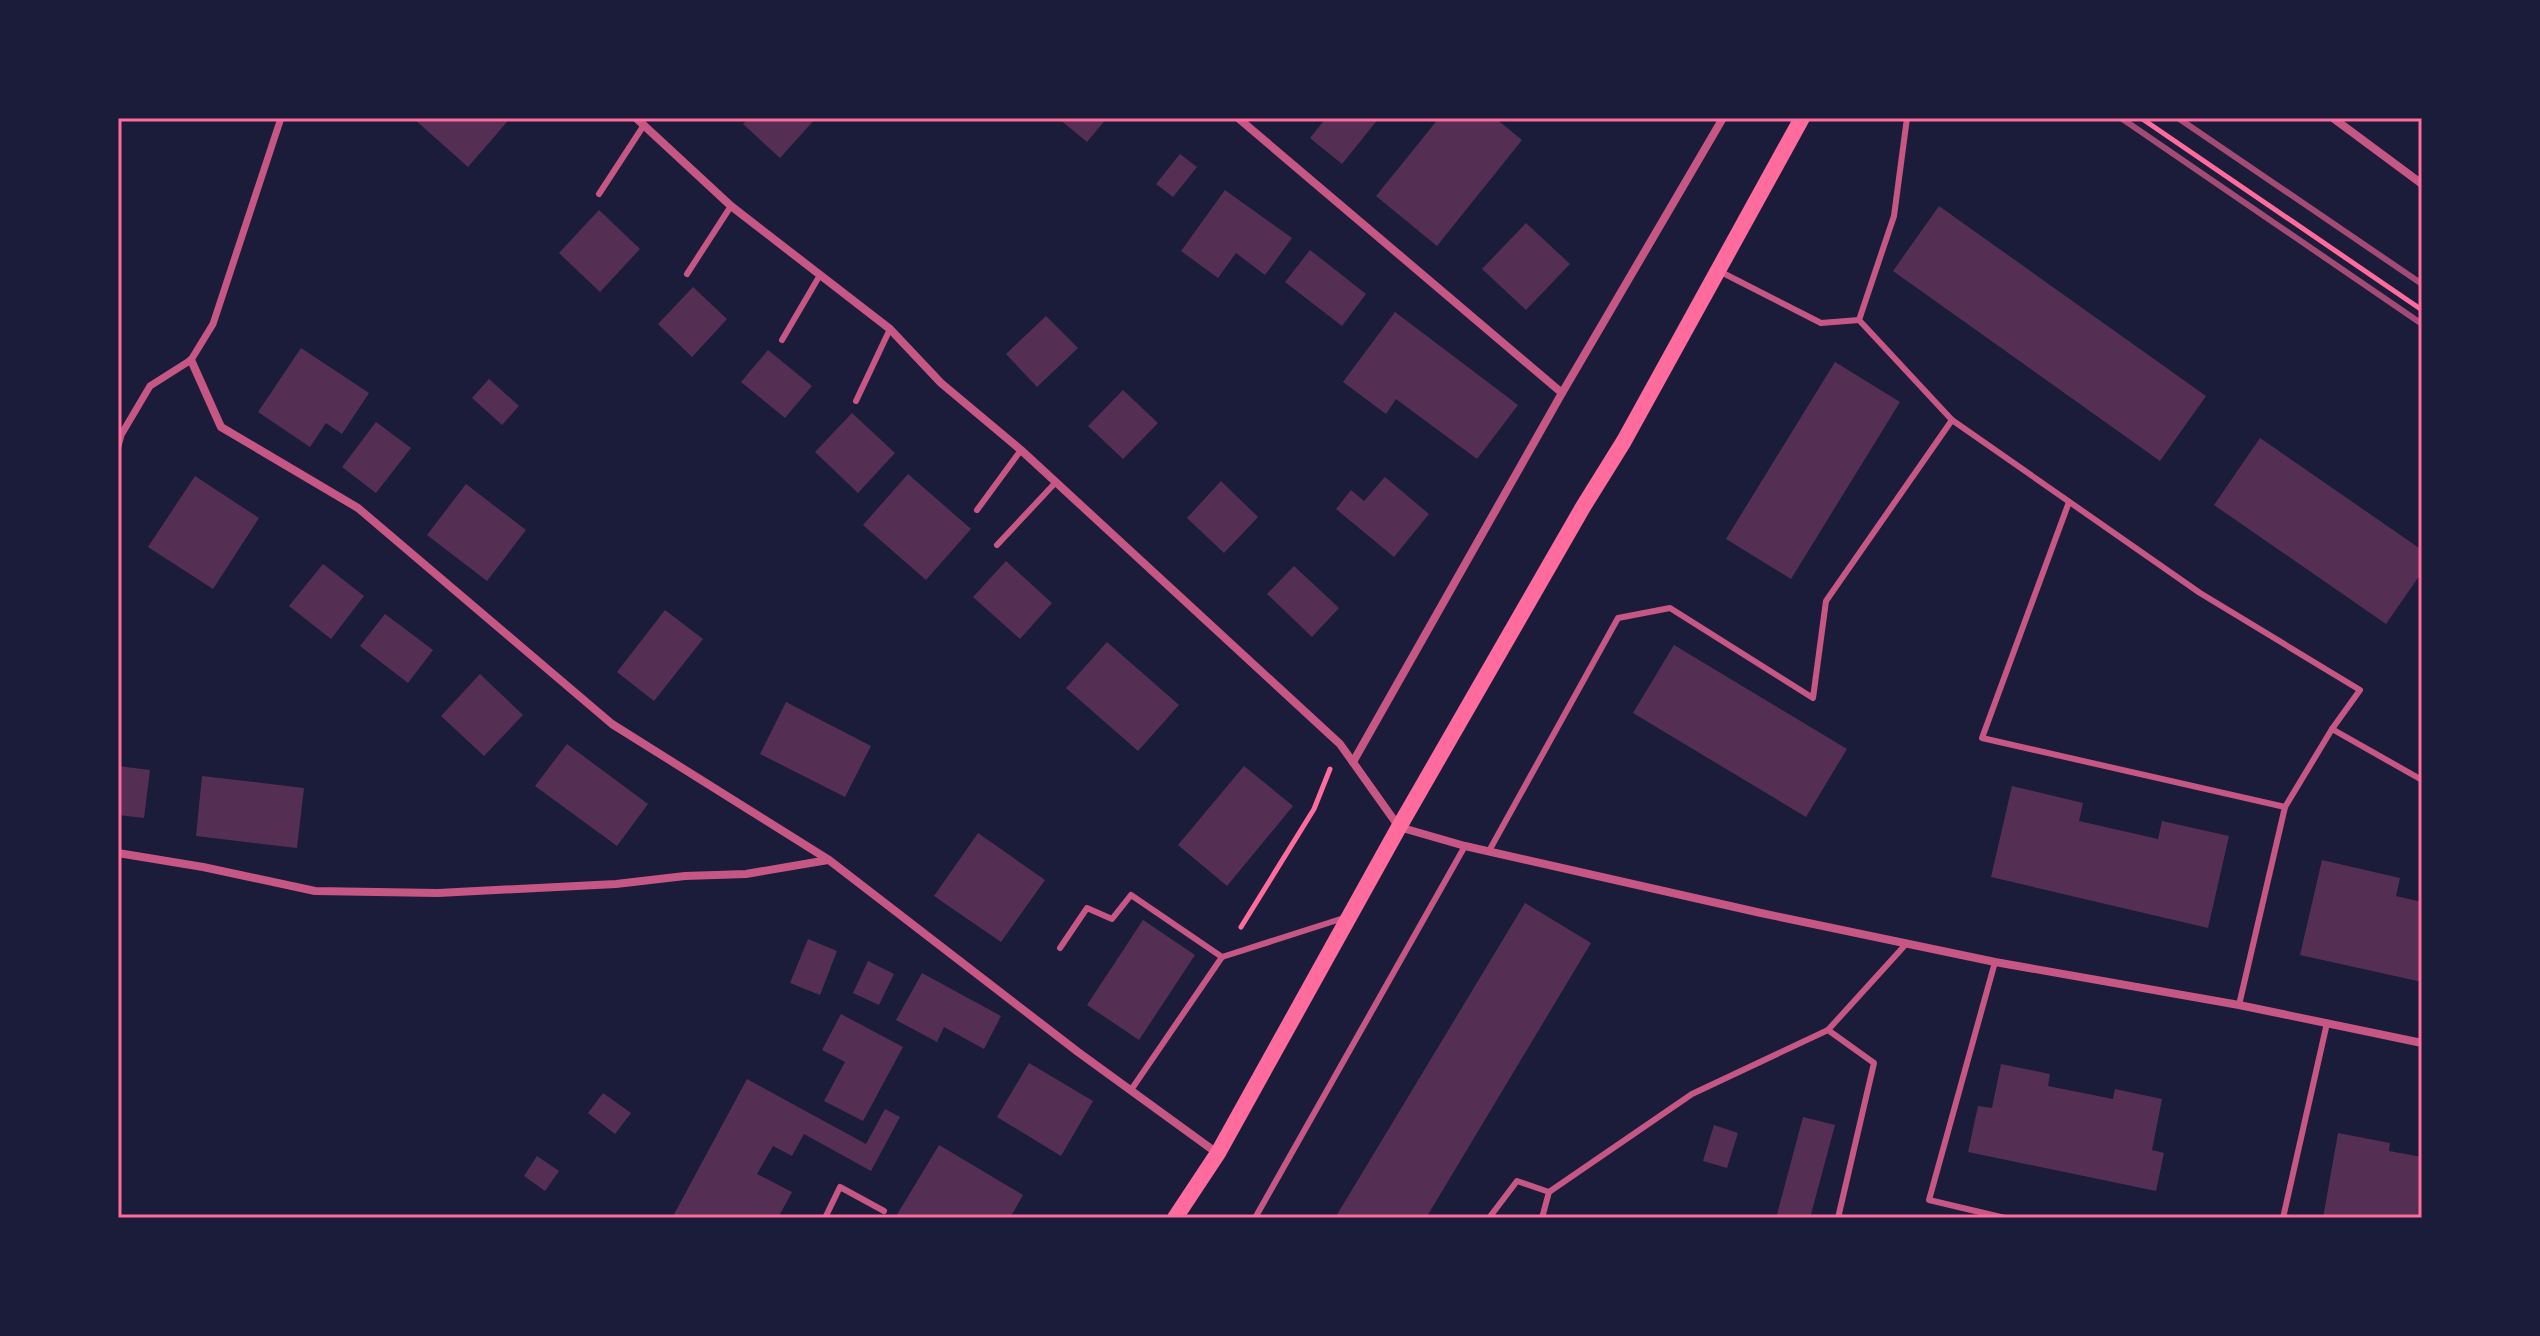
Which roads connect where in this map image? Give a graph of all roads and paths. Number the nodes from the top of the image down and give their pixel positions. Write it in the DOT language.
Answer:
graph roads {
  1 [pos="281,118"];
  2 [pos="636,118"];
  3 [pos="1238,118"];
  4 [pos="1723,118"];
  5 [pos="1802,118"];
  6 [pos="1907,118"];
  7 [pos="2141,118"];
  8 [pos="2333,118"];
  9 [pos="644,125"];
  10 [pos="2422,184"];
  11 [pos="599,194"];
  12 [pos="731,206"];
  13 [pos="1718,271"];
  14 [pos="687,274"];
  15 [pos="820,275"];
  16 [pos="2422,310"];
  17 [pos="1859,320"];
  18 [pos="890,329"];
  19 [pos="782,340"];
  20 [pos="191,360"];
  21 [pos="1562,393"];
  22 [pos="856,401"];
  23 [pos="1952,420"];
  24 [pos="118,446"];
  25 [pos="1021,450"];
  26 [pos="1056,482"];
  27 [pos="2069,502"];
  28 [pos="977,510"];
  29 [pos="997,545"];
  30 [pos="2332,729"];
  31 [pos="1353,762"];
  32 [pos="2422,780"];
  33 [pos="2285,807"];
  34 [pos="1399,827"];
  35 [pos="1465,846"];
  36 [pos="1489,851"];
  37 [pos="118,853"];
  38 [pos="829,860"];
  39 [pos="1350,916"];
  40 [pos="1907,943"];
  41 [pos="1060,948"];
  42 [pos="1222,957"];
  43 [pos="1995,962"];
  44 [pos="2239,1005"];
  45 [pos="2327,1023"];
  46 [pos="1828,1030"];
  47 [pos="2422,1043"];
  48 [pos="1131,1090"];
  49 [pos="1218,1153"];
  50 [pos="1549,1192"];
  51 [pos="884,1211"];
  52 [pos="825,1218"];
  53 [pos="1175,1218"];
  54 [pos="1255,1218"];
  55 [pos="1489,1218"];
  56 [pos="1542,1218"];
  57 [pos="1838,1218"];
  58 [pos="2005,1218"];
  59 [pos="2283,1218"];
  1 -- 20 [label="street"];
  2 -- 9 [label="street"];
  3 -- 21 [label="street"];
  4 -- 21 [label="street"];
  5 -- 13 [label="main road"];
  6 -- 17 [label="lane"];
  7 -- 16 [label="path"];
  8 -- 10 [label="street"];
  9 -- 11 [label="lane"];
  9 -- 12 [label="street"];
  12 -- 14 [label="lane"];
  12 -- 15 [label="street"];
  13 -- 17 [label="lane"];
  13 -- 34 [label="main road"];
  15 -- 18 [label="street"];
  15 -- 19 [label="lane"];
  17 -- 23 [label="lane"];
  18 -- 22 [label="lane"];
  18 -- 25 [label="street"];
  20 -- 24 [label="street"];
  20 -- 38 [label="street"];
  21 -- 31 [label="street"];
  23 -- 27 [label="lane"];
  23 -- 36 [label="lane"];
  25 -- 26 [label="street"];
  25 -- 28 [label="lane"];
  26 -- 29 [label="lane"];
  26 -- 31 [label="street"];
  27 -- 30 [label="lane"];
  27 -- 33 [label="lane"];
  30 -- 32 [label="lane"];
  30 -- 33 [label="lane"];
  31 -- 34 [label="street"];
  33 -- 44 [label="lane"];
  34 -- 35 [label="street"];
  34 -- 39 [label="main road"];
  35 -- 36 [label="street"];
  35 -- 54 [label="lane"];
  36 -- 40 [label="street"];
  37 -- 38 [label="street"];
  38 -- 48 [label="street"];
  39 -- 42 [label="lane"];
  39 -- 49 [label="main road"];
  40 -- 43 [label="street"];
  40 -- 46 [label="lane"];
  41 -- 42 [label="lane"];
  42 -- 48 [label="lane"];
  43 -- 44 [label="street"];
  43 -- 58 [label="lane"];
  44 -- 45 [label="street"];
  45 -- 47 [label="street"];
  45 -- 59 [label="lane"];
  46 -- 50 [label="lane"];
  46 -- 57 [label="lane"];
  48 -- 49 [label="street"];
  49 -- 53 [label="main road"];
  50 -- 55 [label="lane"];
  50 -- 56 [label="lane"];
  51 -- 52 [label="lane"];
}
